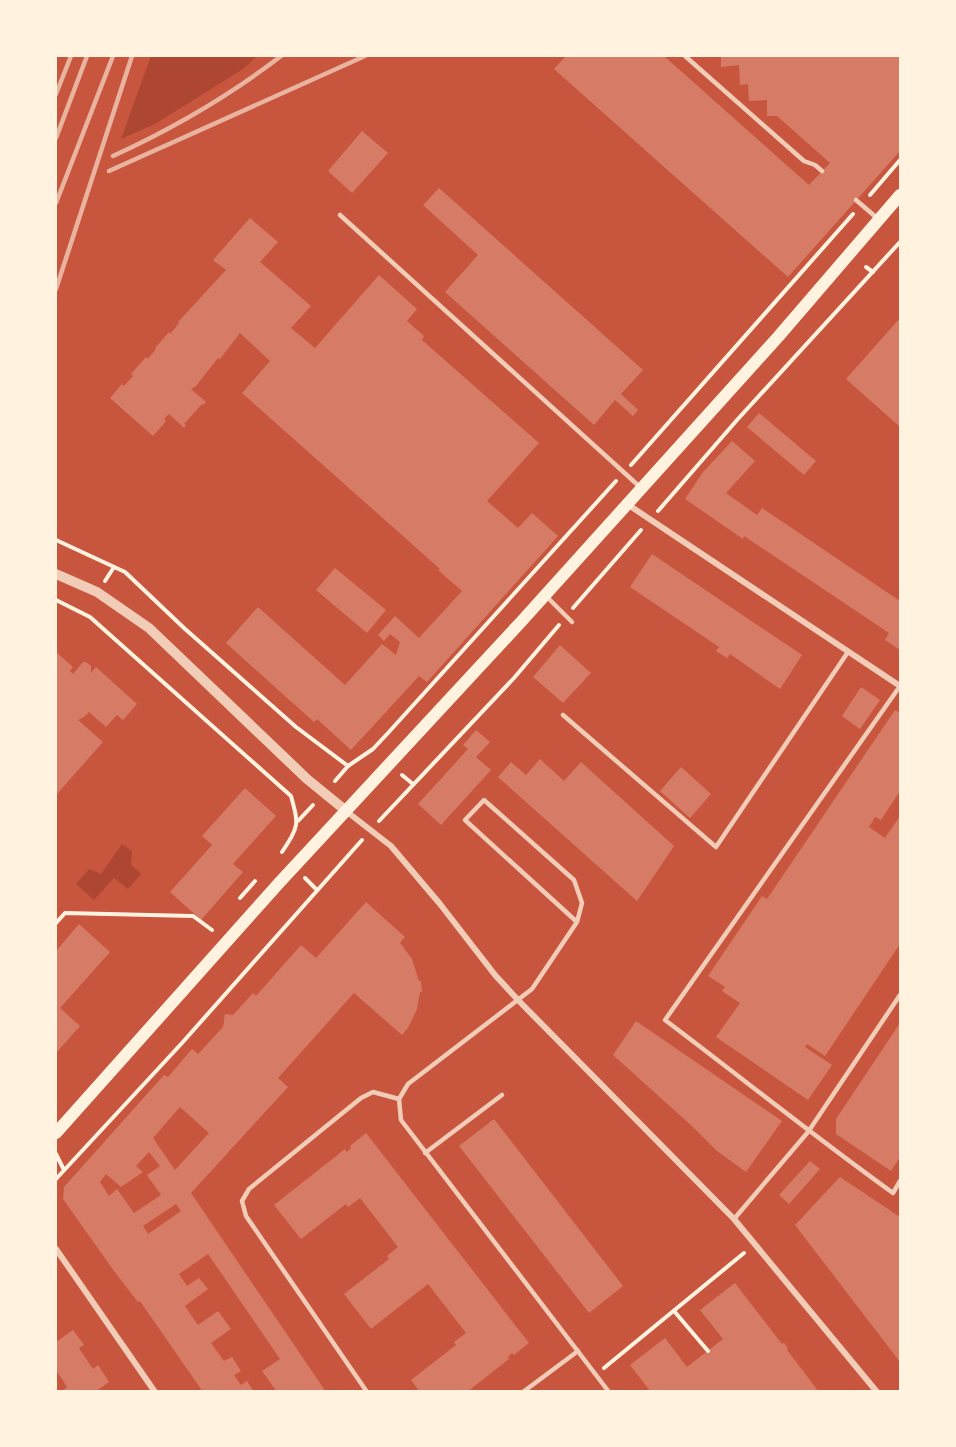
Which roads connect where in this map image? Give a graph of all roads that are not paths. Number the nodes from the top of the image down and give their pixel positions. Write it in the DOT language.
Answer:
graph roads {
  1 [pos="685,56"];
  2 [pos="822,171"];
  3 [pos="900,195"];
  4 [pos="856,200"];
  5 [pos="340,215"];
  6 [pos="879,220"];
  7 [pos="641,487"];
  8 [pos="626,504"];
  9 [pos="56,574"];
  10 [pos="545,595"];
  11 [pos="572,622"];
  12 [pos="848,652"];
  13 [pos="900,686"];
  14 [pos="563,715"];
  15 [pos="345,810"];
  16 [pos="577,922"];
  17 [pos="900,995"];
  18 [pos="518,1000"];
  19 [pos="502,1095"];
  20 [pos="399,1099"];
  21 [pos="808,1132"];
  22 [pos="56,1133"];
  23 [pos="425,1153"];
  24 [pos="900,1181"];
  25 [pos="734,1219"];
  26 [pos="56,1249"];
  27 [pos="578,1352"];
  28 [pos="155,1392"];
  29 [pos="367,1392"];
  30 [pos="523,1392"];
  31 [pos="609,1392"];
  32 [pos="877,1392"];
  1 -- 2 [label="lane"];
  3 -- 6 [label="main road"];
  4 -- 6 [label="lane"];
  5 -- 7 [label="lane"];
  6 -- 7 [label="main road"];
  7 -- 8 [label="main road"];
  8 -- 10 [label="main road"];
  8 -- 12 [label="street"];
  9 -- 15 [label="street"];
  10 -- 11 [label="lane"];
  10 -- 15 [label="main road"];
  12 -- 13 [label="street"];
  12 -- 14 [label="lane"];
  13 -- 21 [label="lane"];
  15 -- 18 [label="street"];
  15 -- 22 [label="main road"];
  16 -- 16 [label="lane"];
  16 -- 18 [label="lane"];
  17 -- 21 [label="lane"];
  18 -- 20 [label="lane"];
  18 -- 25 [label="street"];
  19 -- 23 [label="lane"];
  20 -- 23 [label="lane"];
  20 -- 29 [label="lane"];
  21 -- 24 [label="lane"];
  21 -- 25 [label="lane"];
  23 -- 27 [label="lane"];
  25 -- 32 [label="street"];
  26 -- 28 [label="street"];
  27 -- 30 [label="lane"];
  27 -- 31 [label="lane"];
}
